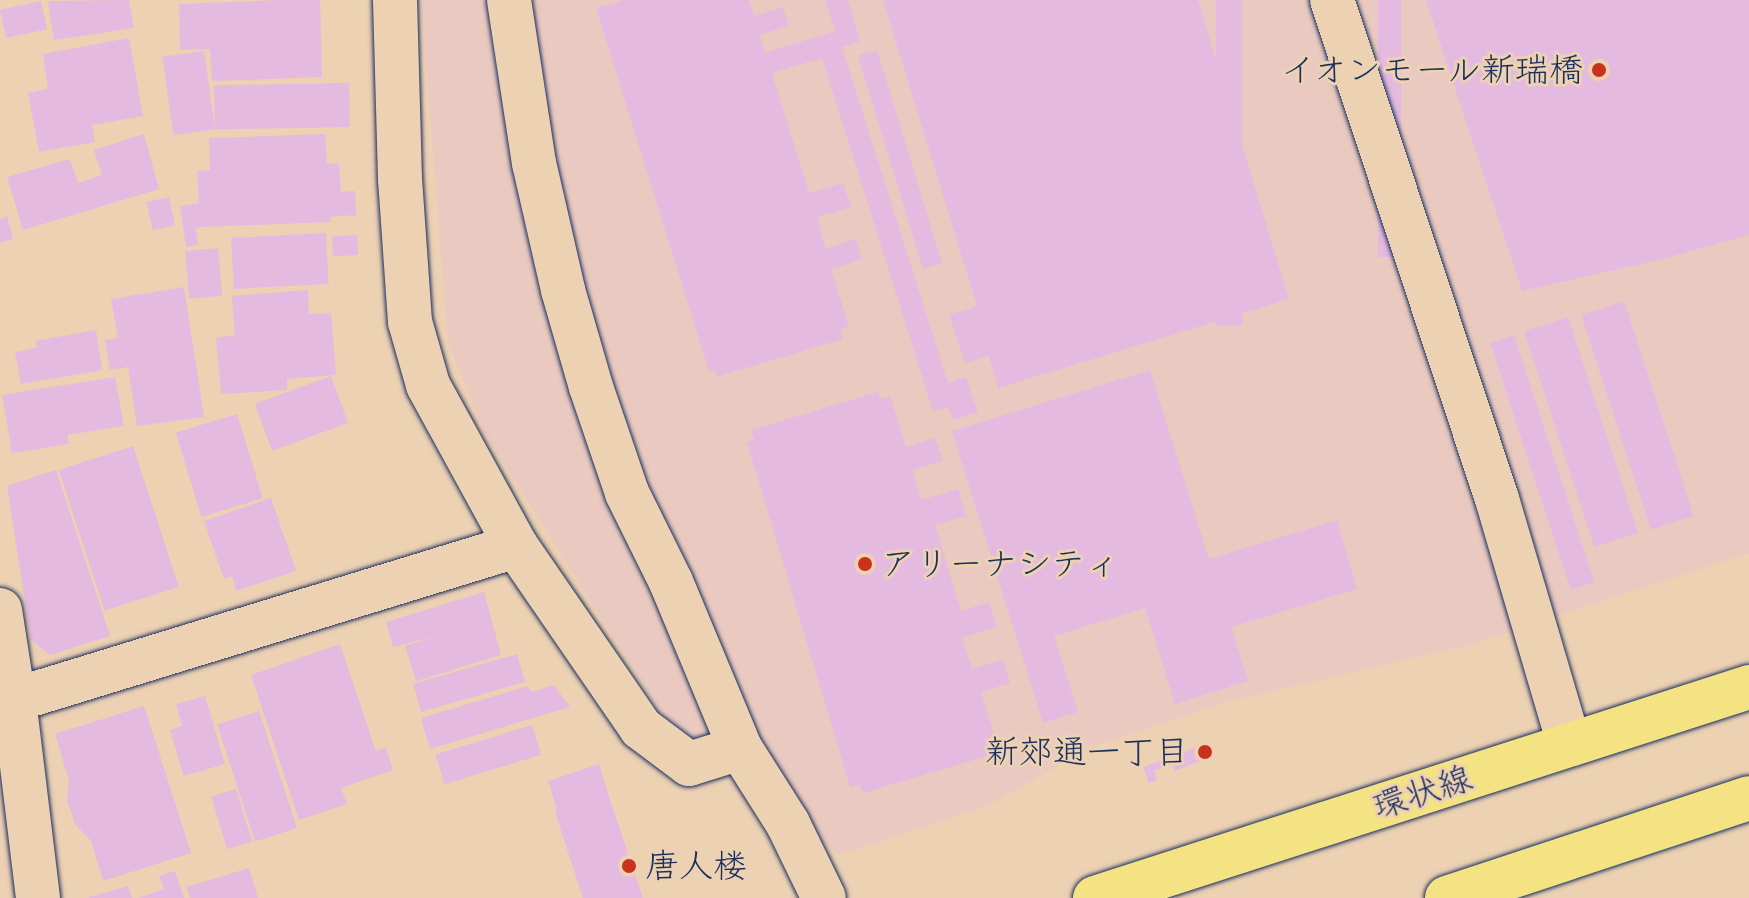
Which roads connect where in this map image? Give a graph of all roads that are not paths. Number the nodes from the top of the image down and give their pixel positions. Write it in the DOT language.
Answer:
graph roads {
  1 [pos="395,0"];
  2 [pos="509,0"];
  3 [pos="1332,0"];
  4 [pos="516,546"];
  5 [pos="0,610"];
  6 [pos="1749,687"];
  7 [pos="7,701"];
  8 [pos="1569,744"];
  9 [pos="740,748"];
  10 [pos="1749,798"];
  11 [pos="38,898"];
  12 [pos="824,898"];
  13 [pos="1095,898"];
  14 [pos="1447,898"];
  1 -- 4 [label="street"];
  2 -- 9 [label="street"];
  3 -- 8 [label="street"];
  4 -- 7 [label="street"];
  4 -- 9 [label="street"];
  5 -- 7 [label="street"];
  6 -- 8 [label="main road, 環状線"];
  7 -- 11 [label="street"];
  8 -- 13 [label="main road, 環状線"];
  9 -- 12 [label="street"];
  10 -- 14 [label="main road"];
}
